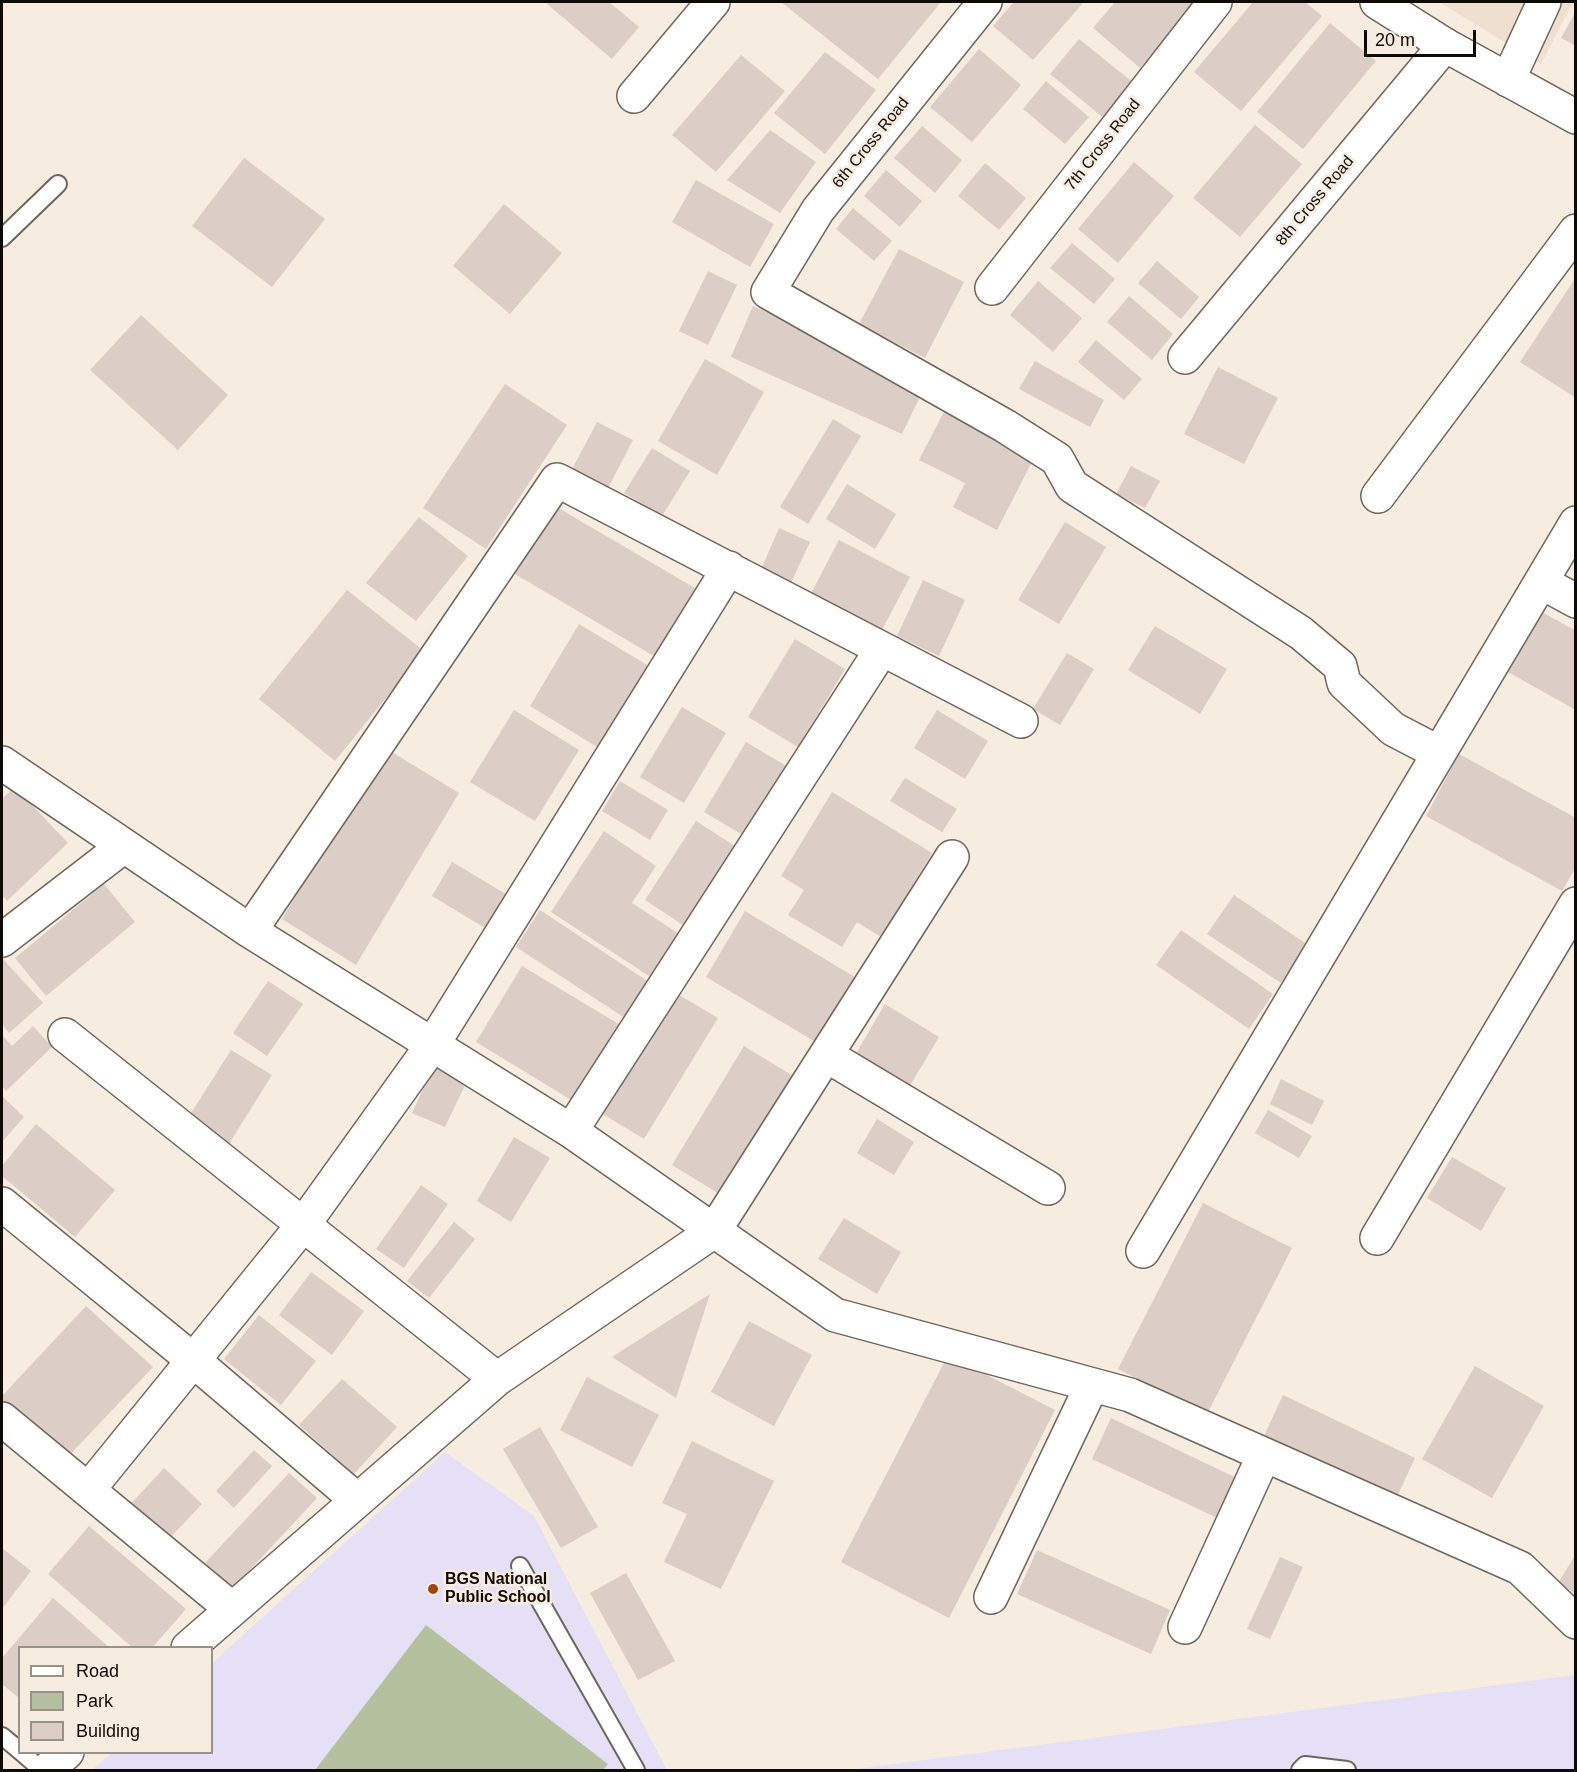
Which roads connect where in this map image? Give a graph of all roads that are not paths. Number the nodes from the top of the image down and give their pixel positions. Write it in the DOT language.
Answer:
graph roads {
  1 [pos="713,2"];
  2 [pos="985,2"];
  3 [pos="1215,2"];
  4 [pos="1377,2"];
  5 [pos="1544,2"];
  6 [pos="1445,45"];
  7 [pos="1508,80"];
  8 [pos="634,96"];
  9 [pos="1575,117"];
  10 [pos="58,184"];
  11 [pos="1575,231"];
  12 [pos="2,238"];
  13 [pos="992,288"];
  14 [pos="1185,357"];
  15 [pos="1378,496"];
  16 [pos="1575,523"];
  17 [pos="729,568"];
  18 [pos="1540,582"];
  19 [pos="1575,601"];
  20 [pos="882,648"];
  21 [pos="1020,721"];
  22 [pos="1439,753"];
  23 [pos="2,763"];
  24 [pos="124,846"];
  25 [pos="952,857"];
  26 [pos="1575,903"];
  27 [pos="250,931"];
  28 [pos="2,940"];
  29 [pos="65,1035"];
  30 [pos="433,1044"];
  31 [pos="826,1055"];
  32 [pos="572,1131"];
  33 [pos="1048,1188"];
  34 [pos="2,1204"];
  35 [pos="303,1225"];
  36 [pos="714,1231"];
  37 [pos="1377,1238"];
  38 [pos="1143,1251"];
  39 [pos="194,1360"];
  40 [pos="497,1379"];
  41 [pos="1092,1385"];
  42 [pos="2,1419"];
  43 [pos="1264,1455"];
  44 [pos="88,1490"];
  45 [pos="357,1500"];
  46 [pos="520,1566"];
  47 [pos="991,1598"];
  48 [pos="232,1610"];
  49 [pos="1575,1622"];
  50 [pos="1185,1627"];
  51 [pos="189,1646"];
  52 [pos="2,1736"];
  53 [pos="18,1750"];
  54 [pos="22,1754"];
  55 [pos="65,1754"];
  56 [pos="42,1770"];
  57 [pos="47,1770"];
  58 [pos="636,1770"];
  59 [pos="1300,1770"];
  60 [pos="1347,1770"];
  1 -- 8 [label="street"];
  2 -- 22 [label="street, 6th Cross Road"];
  3 -- 13 [label="street, 7th Cross Road"];
  4 -- 6 [label="street"];
  5 -- 7 [label="street"];
  6 -- 7 [label="street"];
  6 -- 14 [label="street, 8th Cross Road"];
  7 -- 9 [label="street"];
  10 -- 12 [label="lane"];
  11 -- 15 [label="street"];
  16 -- 18 [label="street"];
  17 -- 20 [label="street"];
  17 -- 27 [label="street"];
  17 -- 30 [label="street"];
  18 -- 19 [label="street"];
  18 -- 22 [label="street"];
  20 -- 21 [label="street"];
  20 -- 32 [label="street"];
  22 -- 38 [label="street"];
  23 -- 24 [label="street"];
  24 -- 27 [label="street"];
  24 -- 28 [label="street"];
  25 -- 31 [label="street"];
  26 -- 37 [label="street"];
  27 -- 30 [label="street"];
  29 -- 35 [label="street"];
  30 -- 32 [label="street"];
  30 -- 35 [label="street"];
  31 -- 33 [label="street"];
  31 -- 36 [label="street"];
  32 -- 36 [label="street"];
  34 -- 39 [label="street"];
  35 -- 39 [label="street"];
  35 -- 40 [label="street"];
  36 -- 40 [label="street"];
  36 -- 41 [label="street"];
  39 -- 44 [label="street"];
  39 -- 45 [label="street"];
  40 -- 45 [label="street"];
  41 -- 43 [label="street"];
  41 -- 47 [label="street"];
  42 -- 44 [label="street"];
  43 -- 49 [label="street"];
  43 -- 50 [label="street"];
  44 -- 48 [label="street"];
  45 -- 48 [label="street"];
  46 -- 58 [label="lane"];
  48 -- 51 [label="street"];
  52 -- 53 [label="lane"];
  54 -- 56 [label="lane"];
  55 -- 57 [label="street"];
  59 -- 60 [label="lane"];
}
